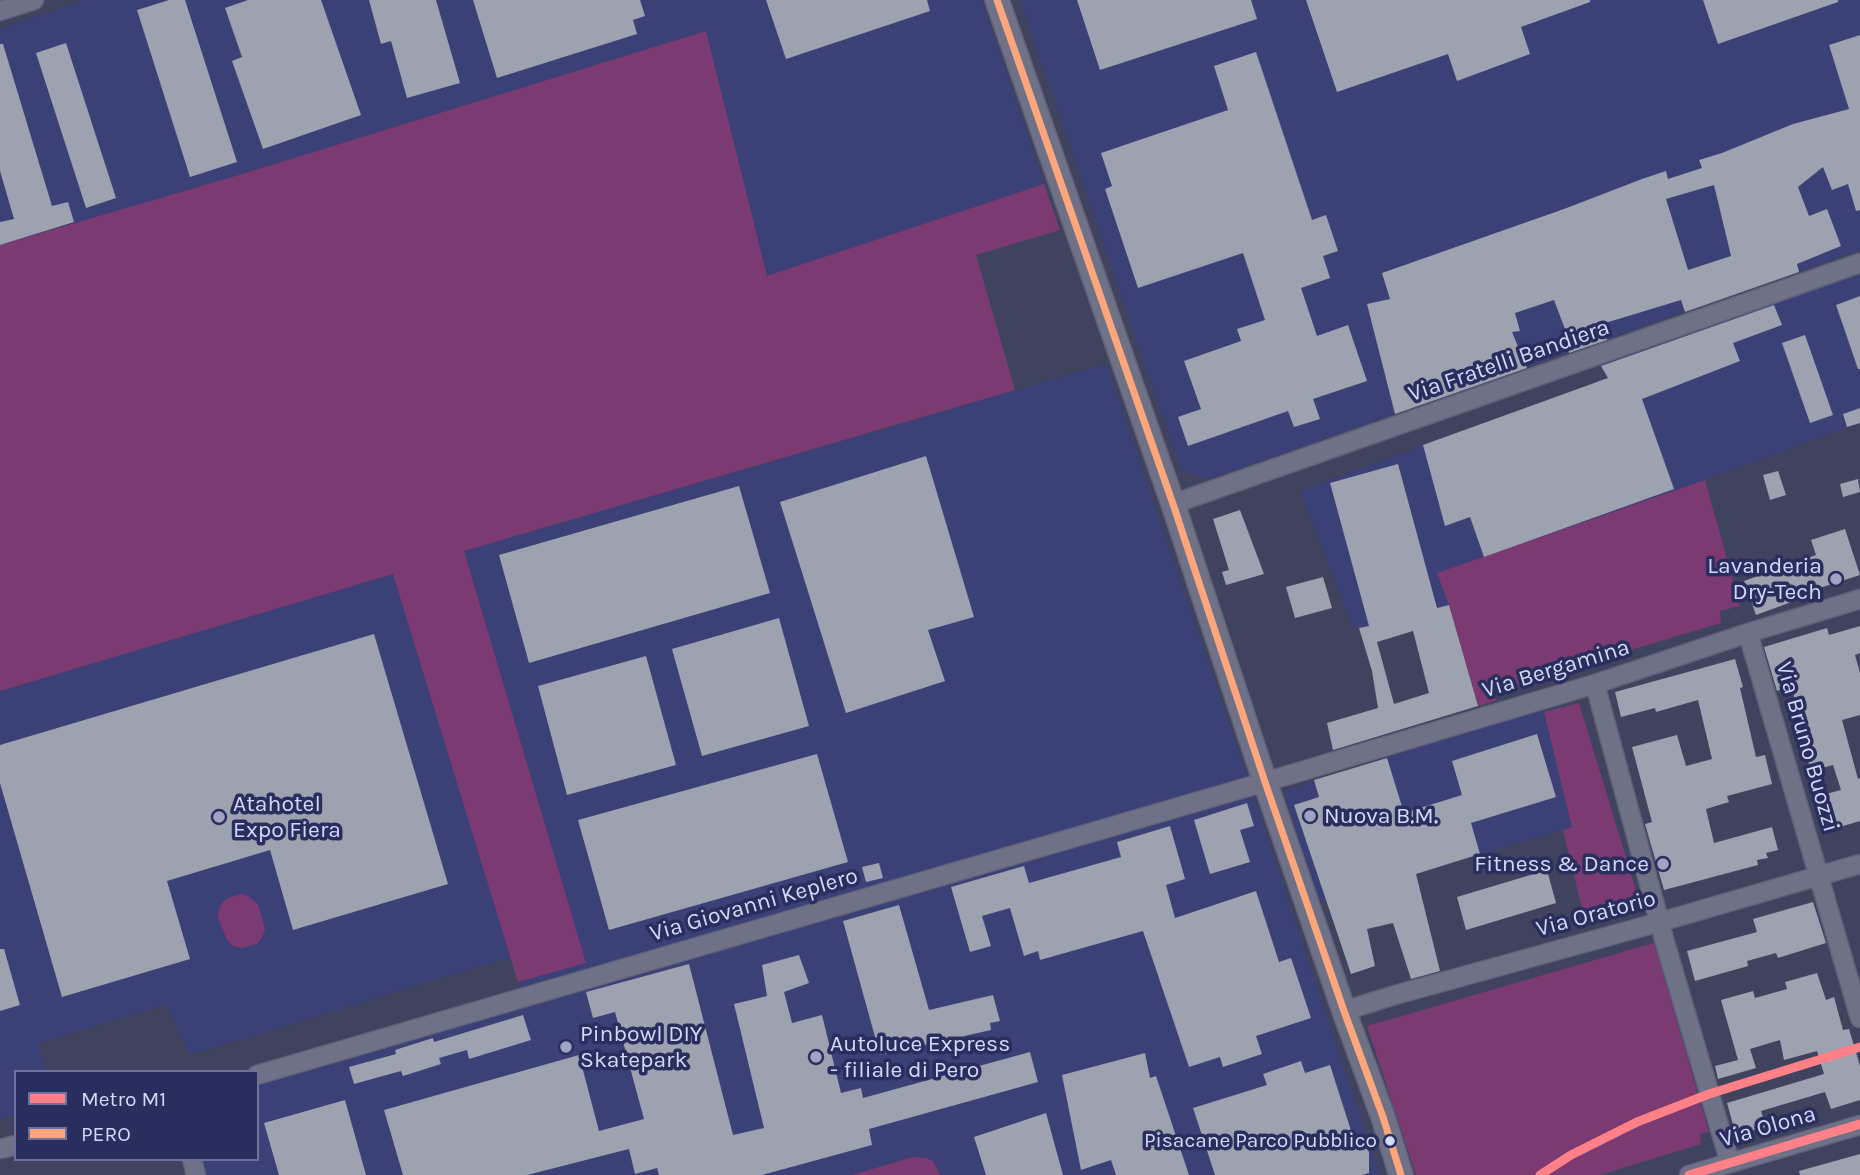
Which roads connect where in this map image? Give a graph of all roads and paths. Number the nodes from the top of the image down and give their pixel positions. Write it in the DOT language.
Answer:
graph roads {
  1 [pos="33,0"];
  2 [pos="997,0"];
  3 [pos="0,11"];
  4 [pos="1860,263"];
  5 [pos="1174,504"];
  6 [pos="1860,599"];
  7 [pos="1748,632"];
  8 [pos="1594,684"];
  9 [pos="1265,782"];
  10 [pos="1860,864"];
  11 [pos="1818,876"];
  12 [pos="1660,922"];
  13 [pos="1344,1011"];
  14 [pos="1860,1017"];
  15 [pos="259,1074"];
  16 [pos="1860,1125"];
  17 [pos="1730,1163"];
  18 [pos="1710,1172"];
  19 [pos="1401,1175"];
  20 [pos="1689,1175"];
  1 -- 3 [label="street"];
  2 -- 5 [label="street"];
  4 -- 5 [label="street, Via Fratelli Bandiera"];
  5 -- 9 [label="street"];
  6 -- 7 [label="street, Via Bergamina"];
  7 -- 8 [label="street, Via Bergamina"];
  7 -- 11 [label="street, Via Bruno Buozzi"];
  8 -- 9 [label="street, Via Bergamina"];
  8 -- 12 [label="street"];
  9 -- 13 [label="street"];
  9 -- 15 [label="street, Via Giovanni Keplero"];
  10 -- 11 [label="street, Via Oratorio"];
  11 -- 12 [label="street, Via Oratorio"];
  11 -- 14 [label="street, Via Bruno Buozzi"];
  12 -- 13 [label="street, Via Oratorio"];
  12 -- 17 [label="street"];
  13 -- 19 [label="street"];
  16 -- 17 [label="street, Via Olona"];
  17 -- 18 [label="street, Via Olona"];
  18 -- 20 [label="street, Via Olona"];
}
